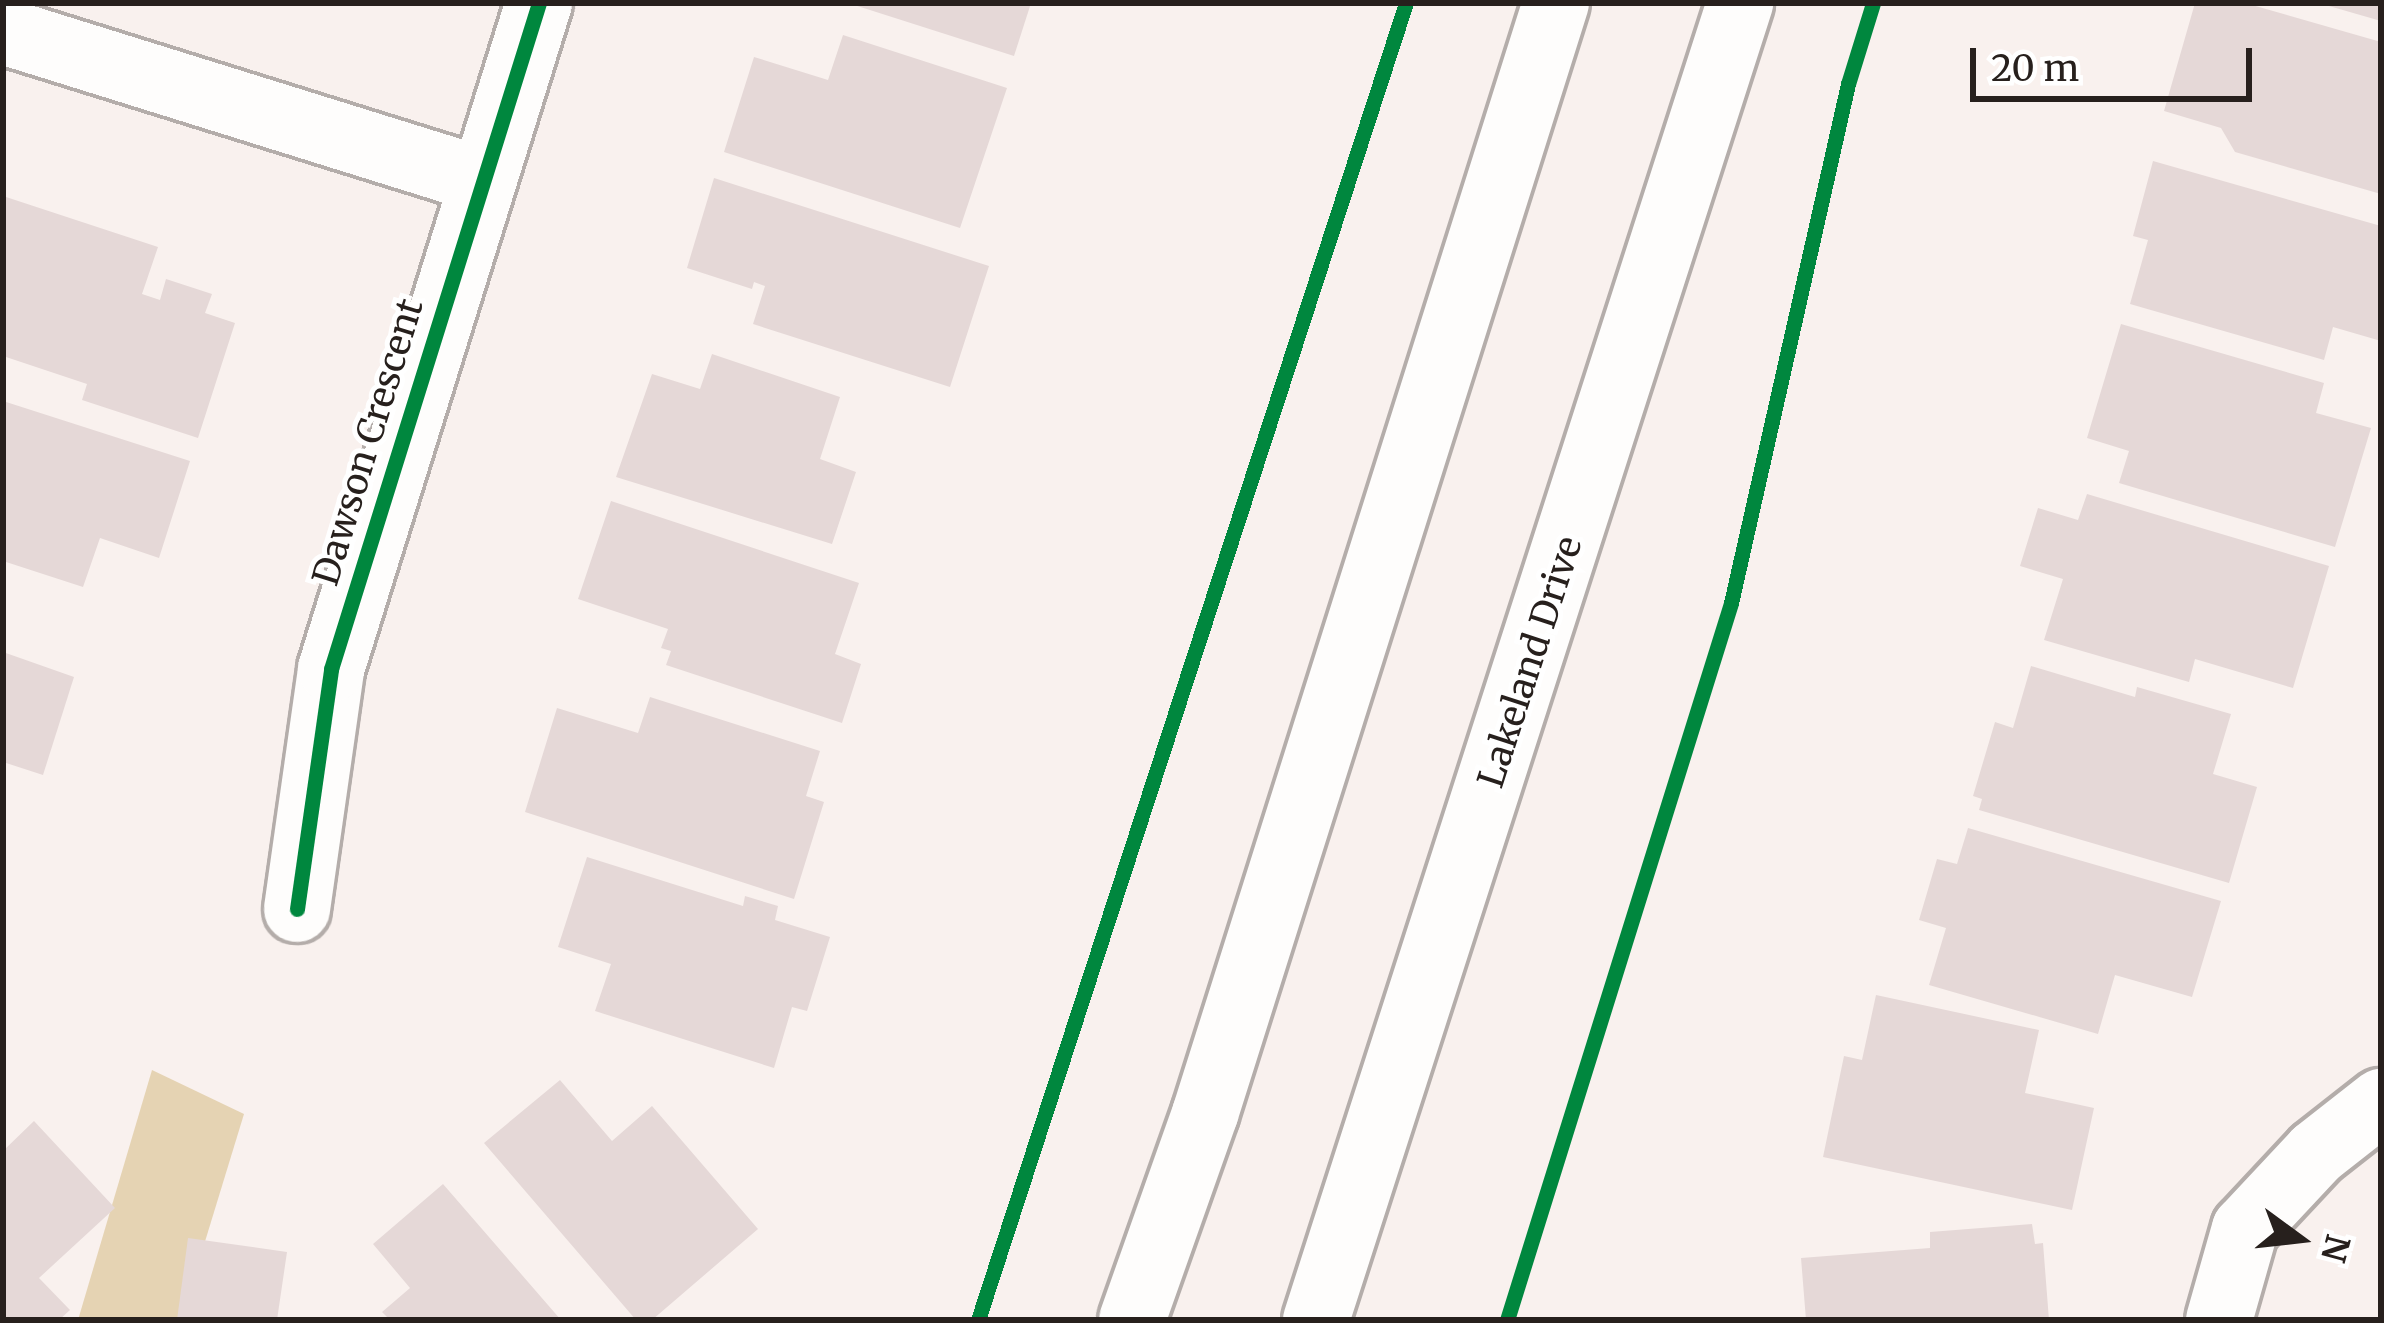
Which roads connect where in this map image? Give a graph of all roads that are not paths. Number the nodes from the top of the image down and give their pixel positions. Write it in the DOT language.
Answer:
graph roads {
  1 [pos="538,3"];
  2 [pos="1556,3"];
  3 [pos="1740,3"];
  4 [pos="3,31"];
  5 [pos="479,181"];
  6 [pos="297,909"];
  7 [pos="2381,1102"];
  8 [pos="1365,1178"];
  9 [pos="1132,1320"];
  10 [pos="1316,1320"];
  11 [pos="1364,1320"];
  12 [pos="2219,1320"];
  1 -- 5 [label="main road, Dawson Crescent"];
  2 -- 9 [label="main road"];
  3 -- 8 [label="main road, Lakeland Drive"];
  4 -- 5 [label="main road"];
  5 -- 6 [label="main road, Dawson Crescent"];
  7 -- 12 [label="main road"];
  8 -- 10 [label="main road, Lakeland Drive"];
  8 -- 11 [label="main road"];
}
